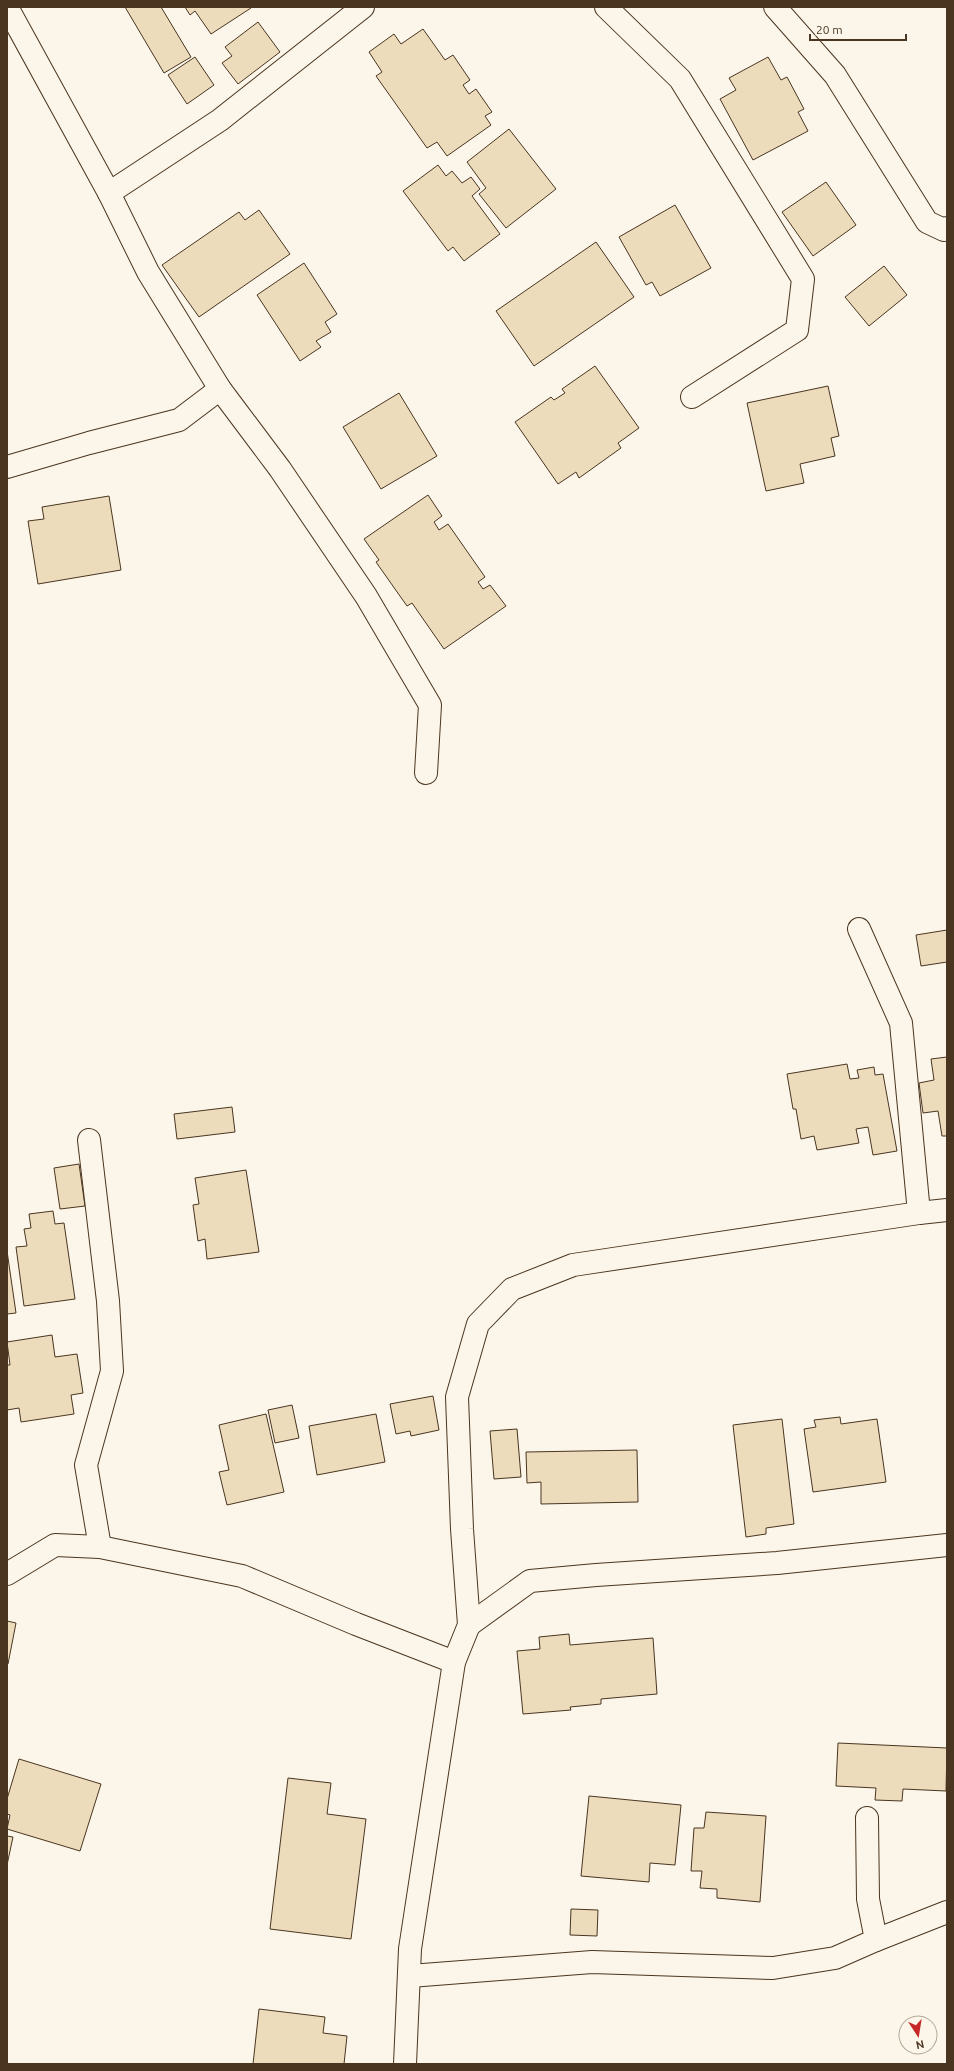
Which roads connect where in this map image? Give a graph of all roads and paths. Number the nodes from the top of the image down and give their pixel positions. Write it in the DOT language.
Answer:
graph roads {
  1 [pos="7,7"];
  2 [pos="363,7"];
  3 [pos="606,7"];
  4 [pos="776,7"];
  5 [pos="109,193"];
  6 [pos="947,228"];
  7 [pos="220,389"];
  8 [pos="692,397"];
  9 [pos="7,467"];
  10 [pos="426,773"];
  11 [pos="860,928"];
  12 [pos="89,1140"];
  13 [pos="947,1210"];
  14 [pos="919,1213"];
  15 [pos="947,1545"];
  16 [pos="100,1547"];
  17 [pos="7,1574"];
  18 [pos="469,1625"];
  19 [pos="454,1662"];
  20 [pos="867,1818"];
  21 [pos="947,1912"];
  22 [pos="876,1940"];
  23 [pos="410,1976"];
  24 [pos="405,2064"];
  1 -- 5 [label="street"];
  2 -- 5 [label="street"];
  3 -- 8 [label="street"];
  4 -- 6 [label="street"];
  5 -- 7 [label="street"];
  7 -- 9 [label="street"];
  7 -- 10 [label="street"];
  11 -- 14 [label="street"];
  12 -- 16 [label="street"];
  13 -- 14 [label="street"];
  14 -- 18 [label="street"];
  15 -- 18 [label="street"];
  16 -- 17 [label="street"];
  16 -- 19 [label="street"];
  18 -- 19 [label="street"];
  19 -- 23 [label="street"];
  20 -- 22 [label="street"];
  21 -- 22 [label="street"];
  22 -- 23 [label="street"];
  23 -- 24 [label="street"];
}
